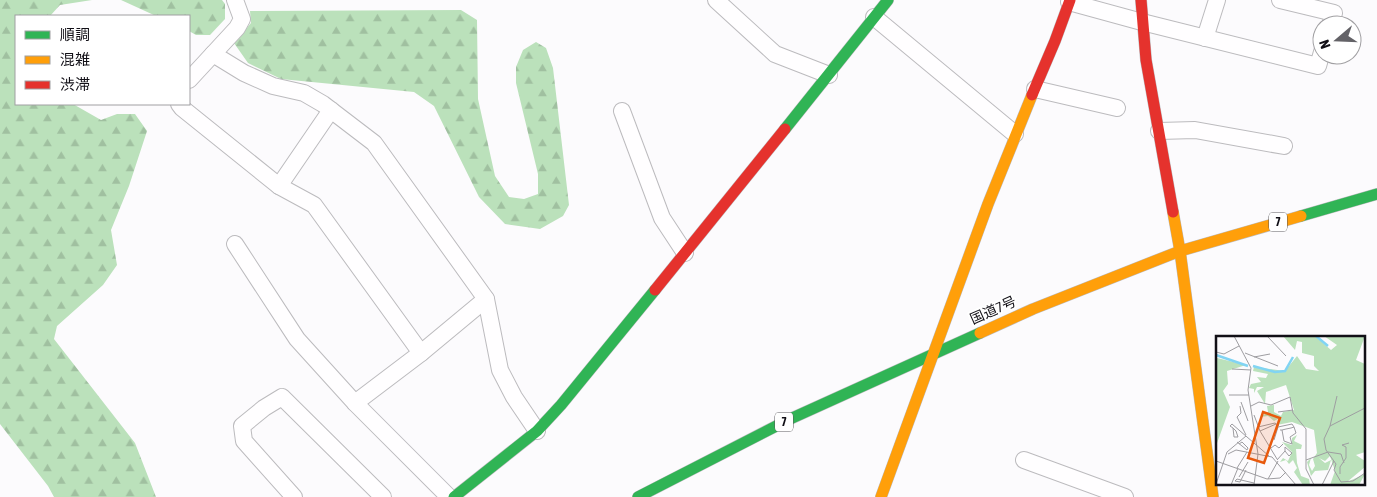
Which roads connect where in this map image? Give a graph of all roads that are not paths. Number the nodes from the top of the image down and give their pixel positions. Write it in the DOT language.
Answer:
graph roads {
  1 [pos="235,0"];
  2 [pos="716,0"];
  3 [pos="888,0"];
  4 [pos="1140,0"];
  5 [pos="1217,0"];
  6 [pos="1280,0"];
  7 [pos="1070,1"];
  8 [pos="1334,15"];
  9 [pos="874,17"];
  10 [pos="1142,22"];
  11 [pos="1205,38"];
  12 [pos="213,54"];
  13 [pos="1312,65"];
  14 [pos="828,75"];
  15 [pos="190,79"];
  16 [pos="1035,89"];
  17 [pos="180,105"];
  18 [pos="1117,108"];
  19 [pos="331,110"];
  20 [pos="622,111"];
  21 [pos="1158,131"];
  22 [pos="1015,134"];
  23 [pos="1284,146"];
  24 [pos="279,186"];
  25 [pos="1377,194"];
  26 [pos="235,244"];
  27 [pos="1180,251"];
  28 [pos="685,253"];
  29 [pos="486,299"];
  30 [pos="933,353"];
  31 [pos="421,354"];
  32 [pos="356,403"];
  33 [pos="537,430"];
  34 [pos="1024,460"];
  35 [pos="294,497"];
  36 [pos="383,497"];
  37 [pos="449,497"];
  38 [pos="454,497"];
  39 [pos="640,497"];
  40 [pos="882,497"];
  41 [pos="1125,497"];
  42 [pos="1213,497"];
  1 -- 12 [label="street"];
  2 -- 14 [label="street"];
  3 -- 9 [label="main road"];
  4 -- 10 [label="main road"];
  5 -- 11 [label="street"];
  6 -- 8 [label="street"];
  7 -- 10 [label="street"];
  7 -- 16 [label="main road"];
  9 -- 14 [label="main road"];
  9 -- 22 [label="street"];
  10 -- 11 [label="street"];
  10 -- 21 [label="main road"];
  11 -- 13 [label="street"];
  12 -- 15 [label="street"];
  12 -- 19 [label="street"];
  14 -- 28 [label="main road"];
  16 -- 18 [label="street"];
  16 -- 22 [label="main road"];
  17 -- 24 [label="street"];
  19 -- 24 [label="street"];
  19 -- 29 [label="street"];
  20 -- 28 [label="street"];
  21 -- 23 [label="street"];
  21 -- 27 [label="main road"];
  22 -- 30 [label="main road"];
  24 -- 31 [label="street"];
  25 -- 27 [label="main road, 国道7号 / 7"];
  26 -- 32 [label="street"];
  27 -- 30 [label="main road, 国道7号 / 7"];
  27 -- 42 [label="main road"];
  28 -- 33 [label="main road"];
  29 -- 31 [label="street"];
  29 -- 33 [label="street"];
  30 -- 39 [label="main road, 国道7号 / 7"];
  30 -- 40 [label="main road"];
  31 -- 32 [label="street"];
  32 -- 37 [label="street"];
  33 -- 38 [label="main road"];
  34 -- 41 [label="street"];
  35 -- 36 [label="street"];
}
